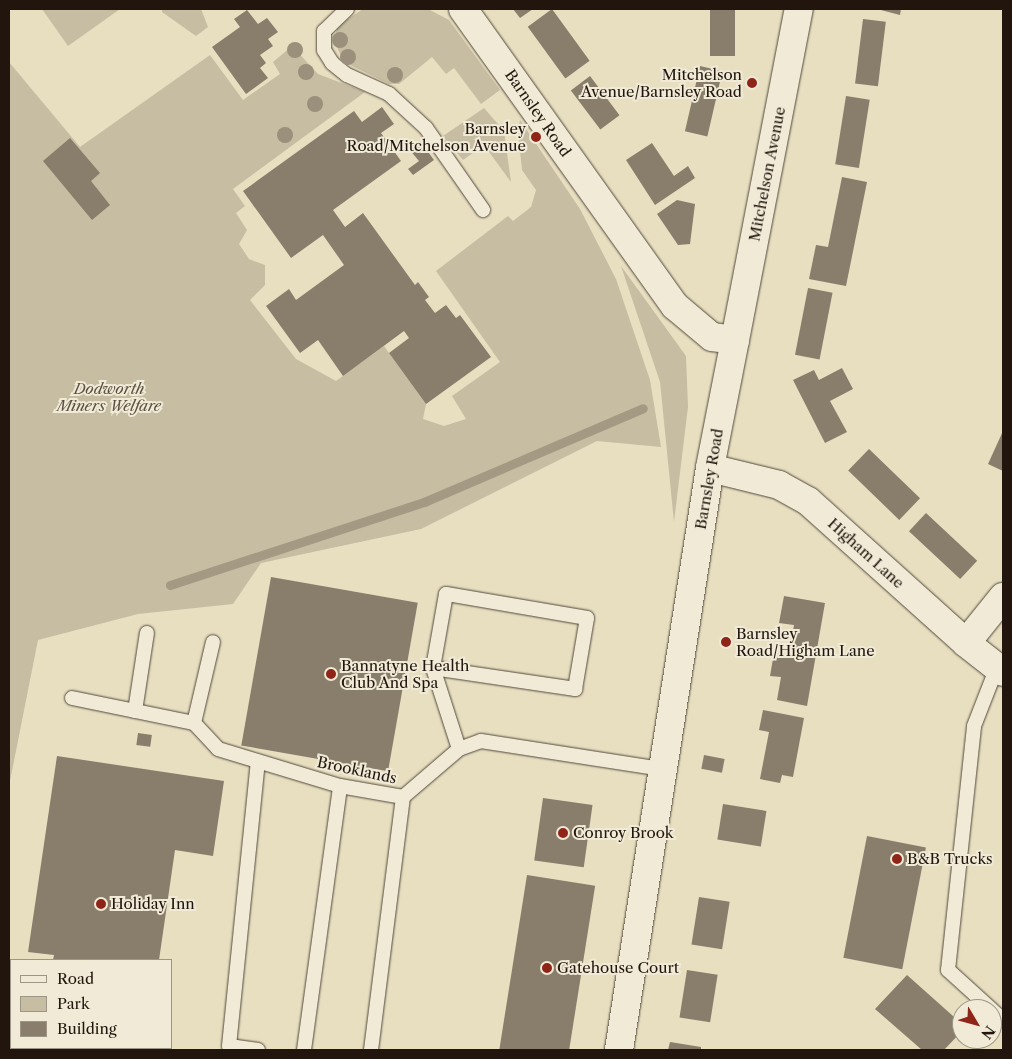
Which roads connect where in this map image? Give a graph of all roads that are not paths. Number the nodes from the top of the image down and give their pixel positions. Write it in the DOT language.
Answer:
graph roads {
  1 [pos="347,9"];
  2 [pos="463,9"];
  3 [pos="799,9"];
  4 [pos="483,210"];
  5 [pos="735,340"];
  6 [pos="710,468"];
  7 [pos="1003,597"];
  8 [pos="147,633"];
  9 [pos="213,642"];
  10 [pos="966,643"];
  11 [pos="433,668"];
  12 [pos="1000,670"];
  13 [pos="72,698"];
  14 [pos="135,711"];
  15 [pos="194,723"];
  16 [pos="459,749"];
  17 [pos="258,762"];
  18 [pos="661,770"];
  19 [pos="340,786"];
  20 [pos="403,797"];
  21 [pos="981,999"];
  22 [pos="258,1050"];
  23 [pos="304,1050"];
  24 [pos="371,1050"];
  25 [pos="619,1050"];
  1 -- 4 [label="lane"];
  2 -- 5 [label="main road, Barnsley Road"];
  3 -- 5 [label="main road, Mitchelson Avenue"];
  5 -- 6 [label="main road, Barnsley Road"];
  6 -- 10 [label="main road, Higham Lane"];
  6 -- 18 [label="main road, Barnsley Road"];
  7 -- 10 [label="main road"];
  8 -- 14 [label="lane"];
  9 -- 15 [label="lane"];
  10 -- 12 [label="main road, Higham Lane"];
  11 -- 11 [label="lane"];
  11 -- 16 [label="lane"];
  12 -- 21 [label="lane"];
  13 -- 14 [label="lane"];
  14 -- 15 [label="lane"];
  15 -- 17 [label="lane, Brooklands"];
  16 -- 18 [label="lane, Brooklands"];
  16 -- 20 [label="lane, Brooklands"];
  17 -- 19 [label="lane, Brooklands"];
  17 -- 22 [label="lane"];
  18 -- 25 [label="main road, Barnsley Road"];
  19 -- 20 [label="lane, Brooklands"];
  19 -- 23 [label="lane"];
  20 -- 24 [label="lane"];
}
